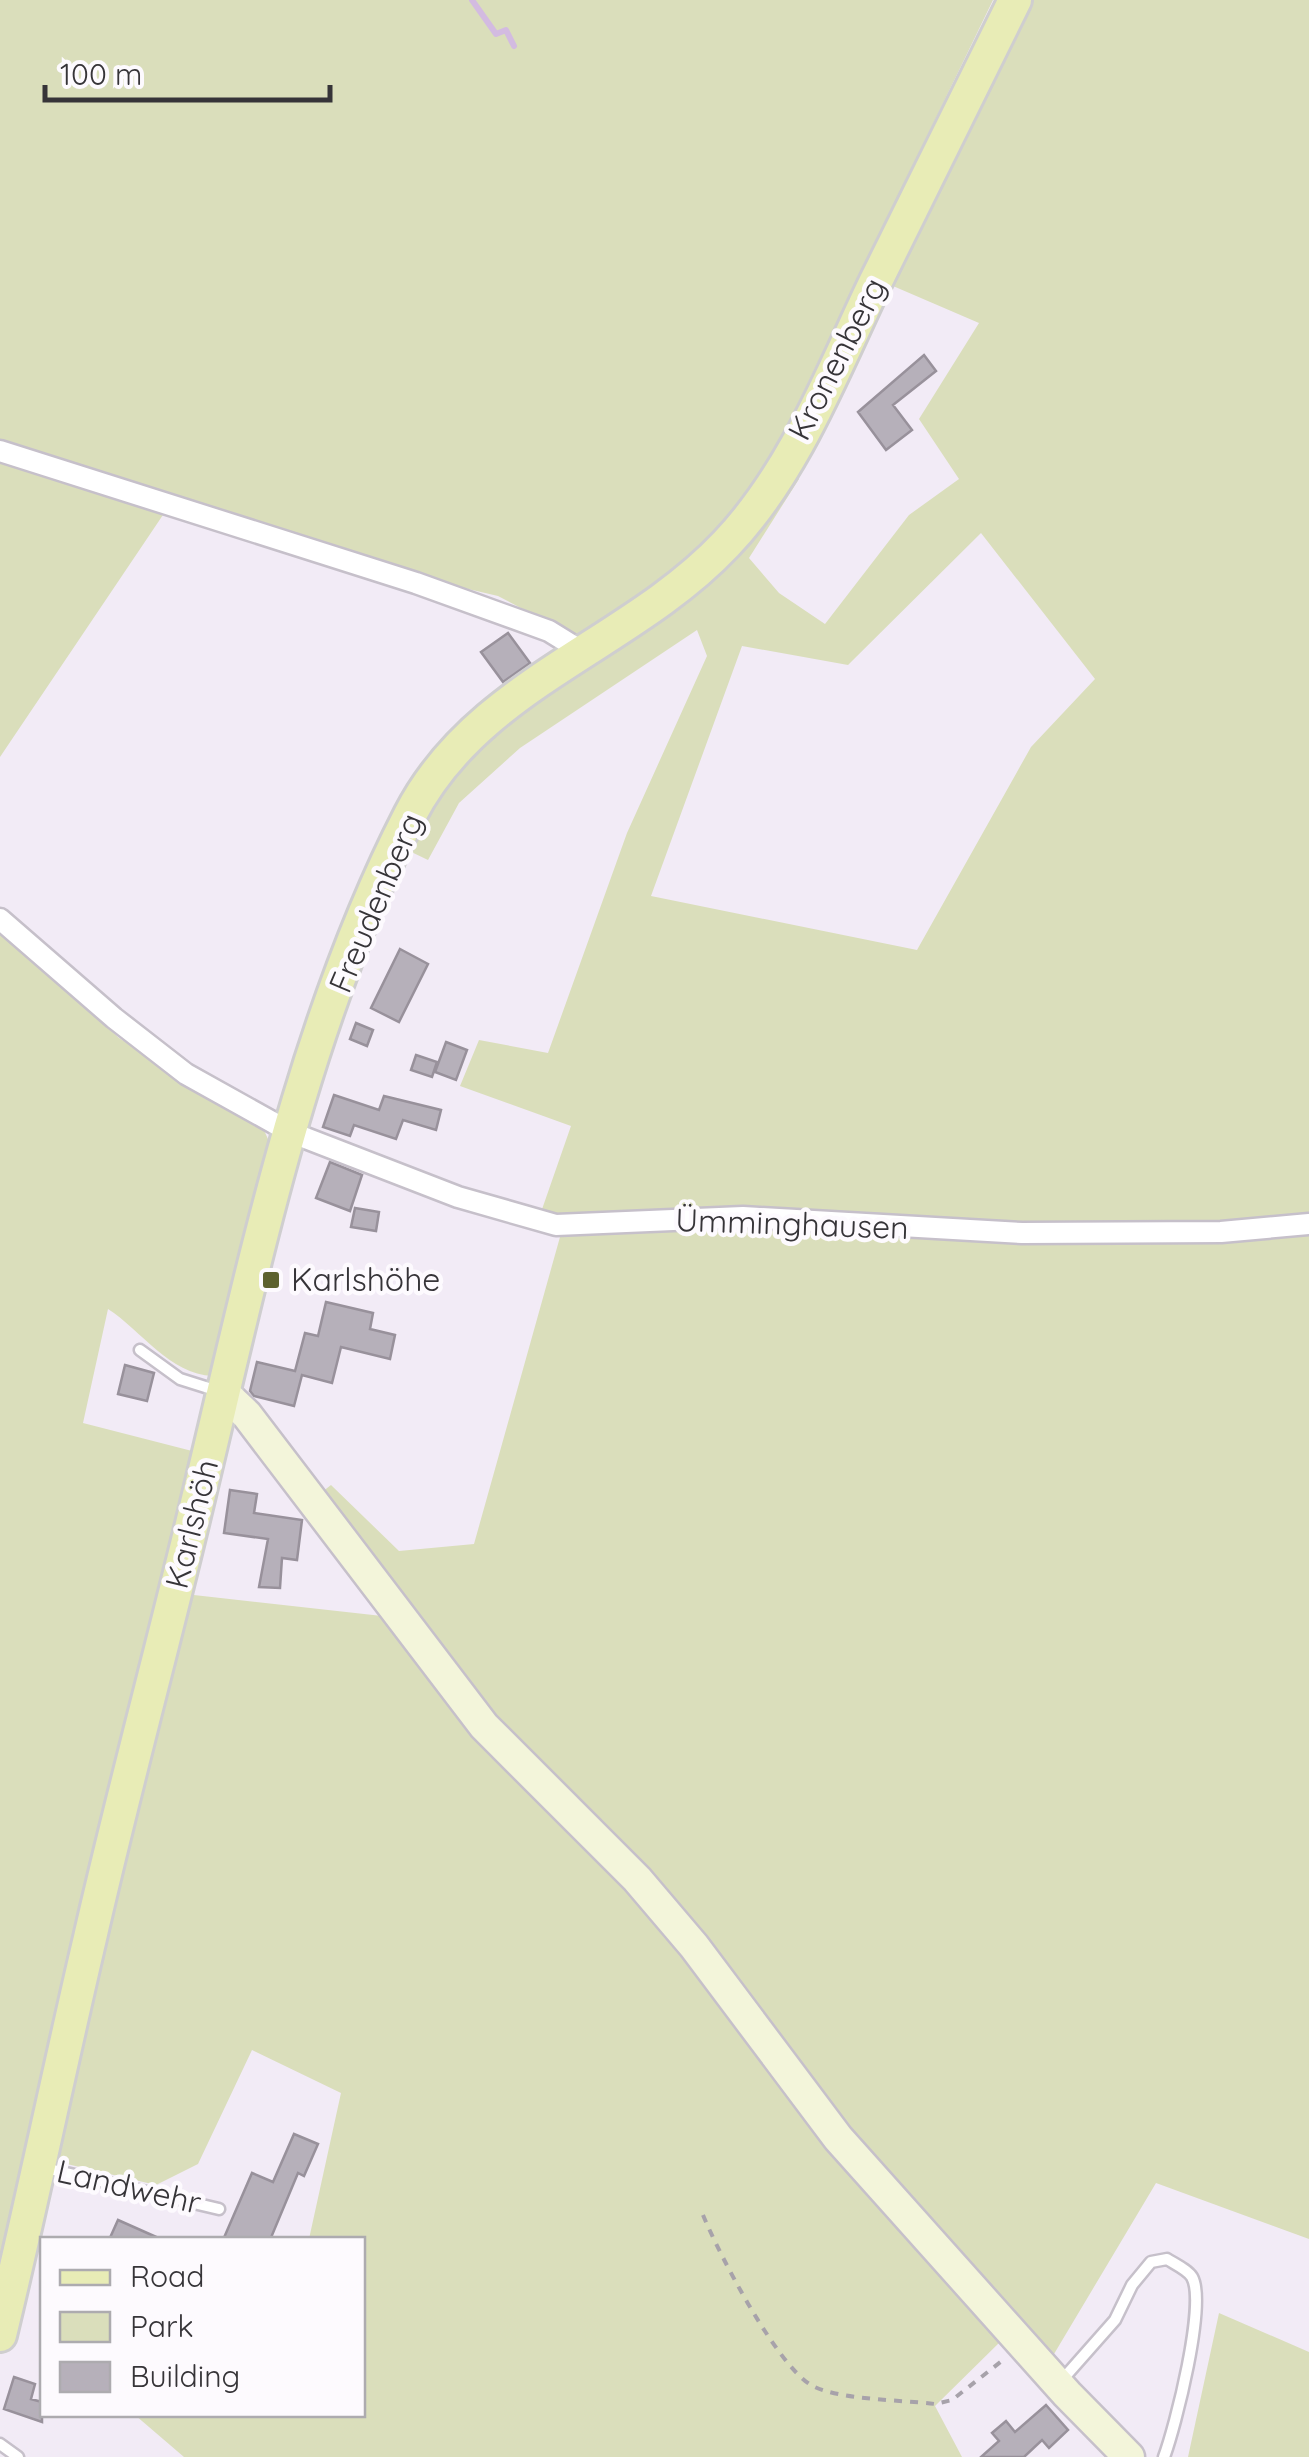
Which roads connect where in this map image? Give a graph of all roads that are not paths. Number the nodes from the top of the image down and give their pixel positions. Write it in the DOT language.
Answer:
graph roads {
  1 [pos="1014,0"];
  2 [pos="0,451"];
  3 [pos="763,497"];
  4 [pos="583,652"];
  5 [pos="0,919"];
  6 [pos="290,1132"];
  7 [pos="1309,1224"];
  8 [pos="140,1350"];
  9 [pos="224,1393"];
  10 [pos="39,2167"];
  11 [pos="219,2208"];
  12 [pos="0,2335"];
  13 [pos="1058,2384"];
  14 [pos="0,2444"];
  15 [pos="18,2457"];
  16 [pos="1129,2457"];
  17 [pos="1164,2457"];
  1 -- 3 [label="main road, Kronenberg"];
  2 -- 4 [label="street"];
  3 -- 4 [label="main road, Freudenberg"];
  4 -- 6 [label="main road, Freudenberg"];
  5 -- 6 [label="street, Ümminghausen"];
  6 -- 7 [label="street, Ümminghausen"];
  6 -- 9 [label="main road, Freudenberg"];
  8 -- 9 [label="lane, Karlshöh"];
  9 -- 10 [label="main road, Karlshöh"];
  9 -- 13 [label="main road, Karlshöh"];
  10 -- 11 [label="lane, Landwehr"];
  10 -- 12 [label="main road, Karlshöh"];
  13 -- 16 [label="main road, Karlshöh"];
  13 -- 17 [label="lane"];
  14 -- 15 [label="lane"];
}
